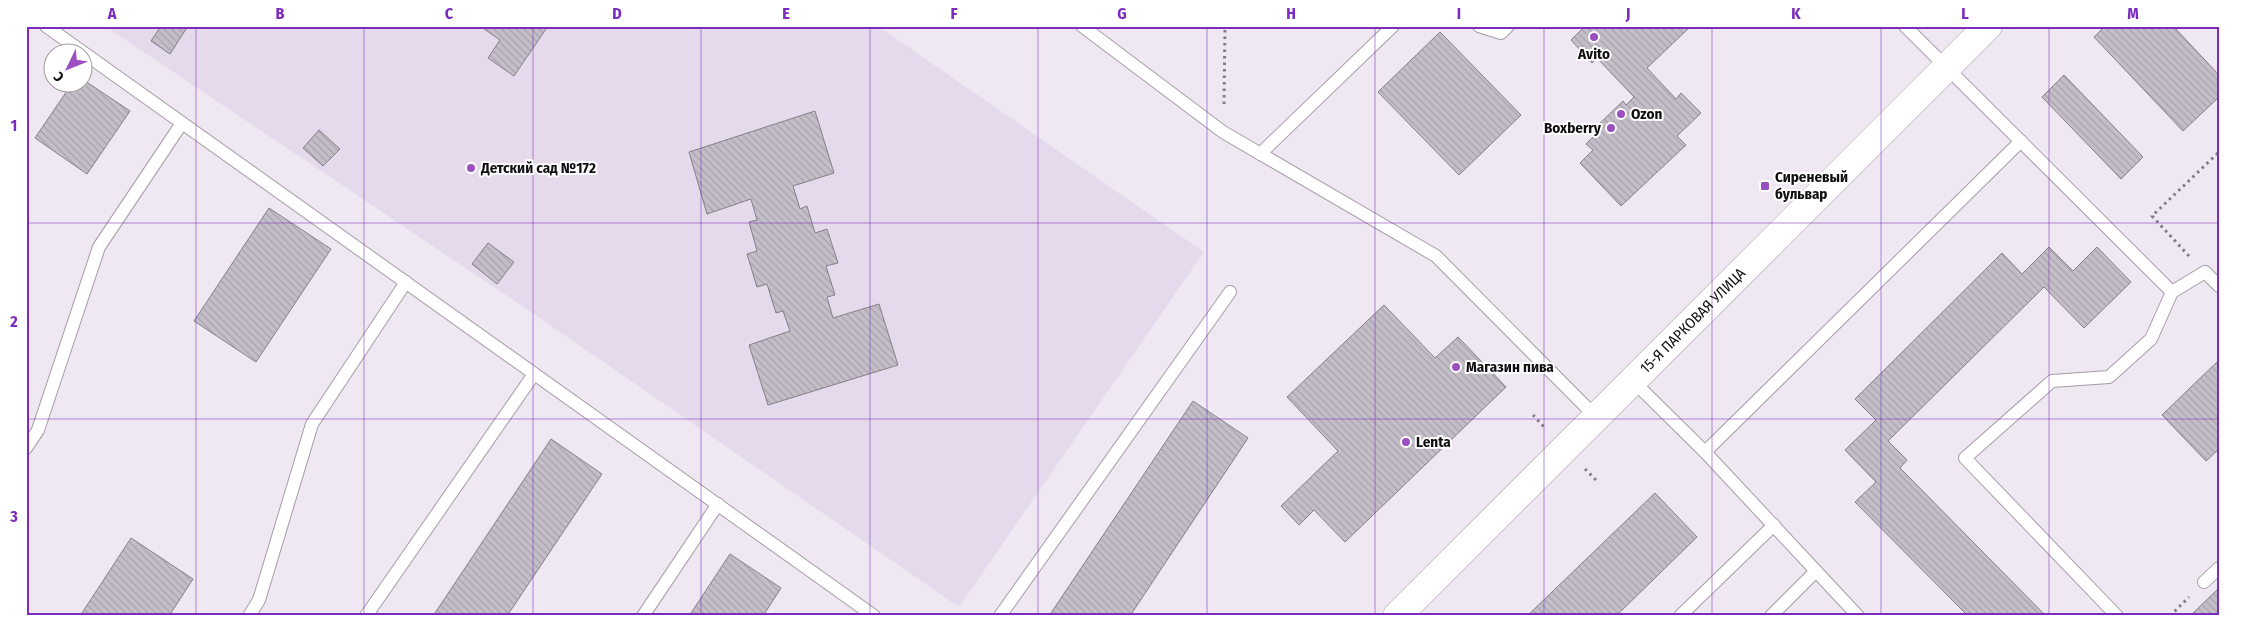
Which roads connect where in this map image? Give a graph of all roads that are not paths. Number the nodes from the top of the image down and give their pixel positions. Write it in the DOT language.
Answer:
graph roads {
  1 [pos="46,26"];
  2 [pos="1082,26"];
  3 [pos="1393,26"];
  4 [pos="1479,26"];
  5 [pos="1508,26"];
  6 [pos="1905,26"];
  7 [pos="1988,26"];
  8 [pos="1947,67"];
  9 [pos="182,123"];
  10 [pos="2021,141"];
  11 [pos="1260,154"];
  12 [pos="406,282"];
  13 [pos="2219,286"];
  14 [pos="1230,292"];
  15 [pos="2172,292"];
  16 [pos="534,374"];
  17 [pos="1632,381"];
  18 [pos="1596,417"];
  19 [pos="26,448"];
  20 [pos="1705,452"];
  21 [pos="718,504"];
  22 [pos="1774,525"];
  23 [pos="2219,568"];
  24 [pos="1816,571"];
  25 [pos="2204,582"];
  26 [pos="249,616"];
  27 [pos="366,616"];
  28 [pos="643,616"];
  29 [pos="874,616"];
  30 [pos="1000,616"];
  31 [pos="1397,616"];
  32 [pos="1680,616"];
  33 [pos="1771,616"];
  34 [pos="1858,616"];
  35 [pos="2117,616"];
  1 -- 9 [label="lane"];
  2 -- 11 [label="lane"];
  3 -- 11 [label="lane"];
  4 -- 5 [label="lane"];
  6 -- 8 [label="lane"];
  7 -- 8 [label="street, 15-Я ПАРКОВАЯ УЛИЦА"];
  8 -- 10 [label="lane"];
  8 -- 17 [label="street, 15-Я ПАРКОВАЯ УЛИЦА"];
  9 -- 12 [label="lane"];
  9 -- 19 [label="lane"];
  10 -- 15 [label="lane"];
  10 -- 20 [label="lane"];
  11 -- 18 [label="lane"];
  12 -- 16 [label="lane"];
  12 -- 26 [label="lane"];
  13 -- 15 [label="lane"];
  14 -- 30 [label="lane"];
  15 -- 35 [label="lane"];
  16 -- 21 [label="lane"];
  16 -- 27 [label="lane"];
  17 -- 18 [label="street, 15-Я ПАРКОВАЯ УЛИЦА"];
  17 -- 20 [label="lane"];
  18 -- 31 [label="street, 15-Я ПАРКОВАЯ УЛИЦА"];
  20 -- 22 [label="lane"];
  21 -- 28 [label="lane"];
  21 -- 29 [label="lane"];
  22 -- 24 [label="lane"];
  22 -- 32 [label="lane"];
  23 -- 25 [label="lane"];
  24 -- 33 [label="lane"];
  24 -- 34 [label="lane"];
}
